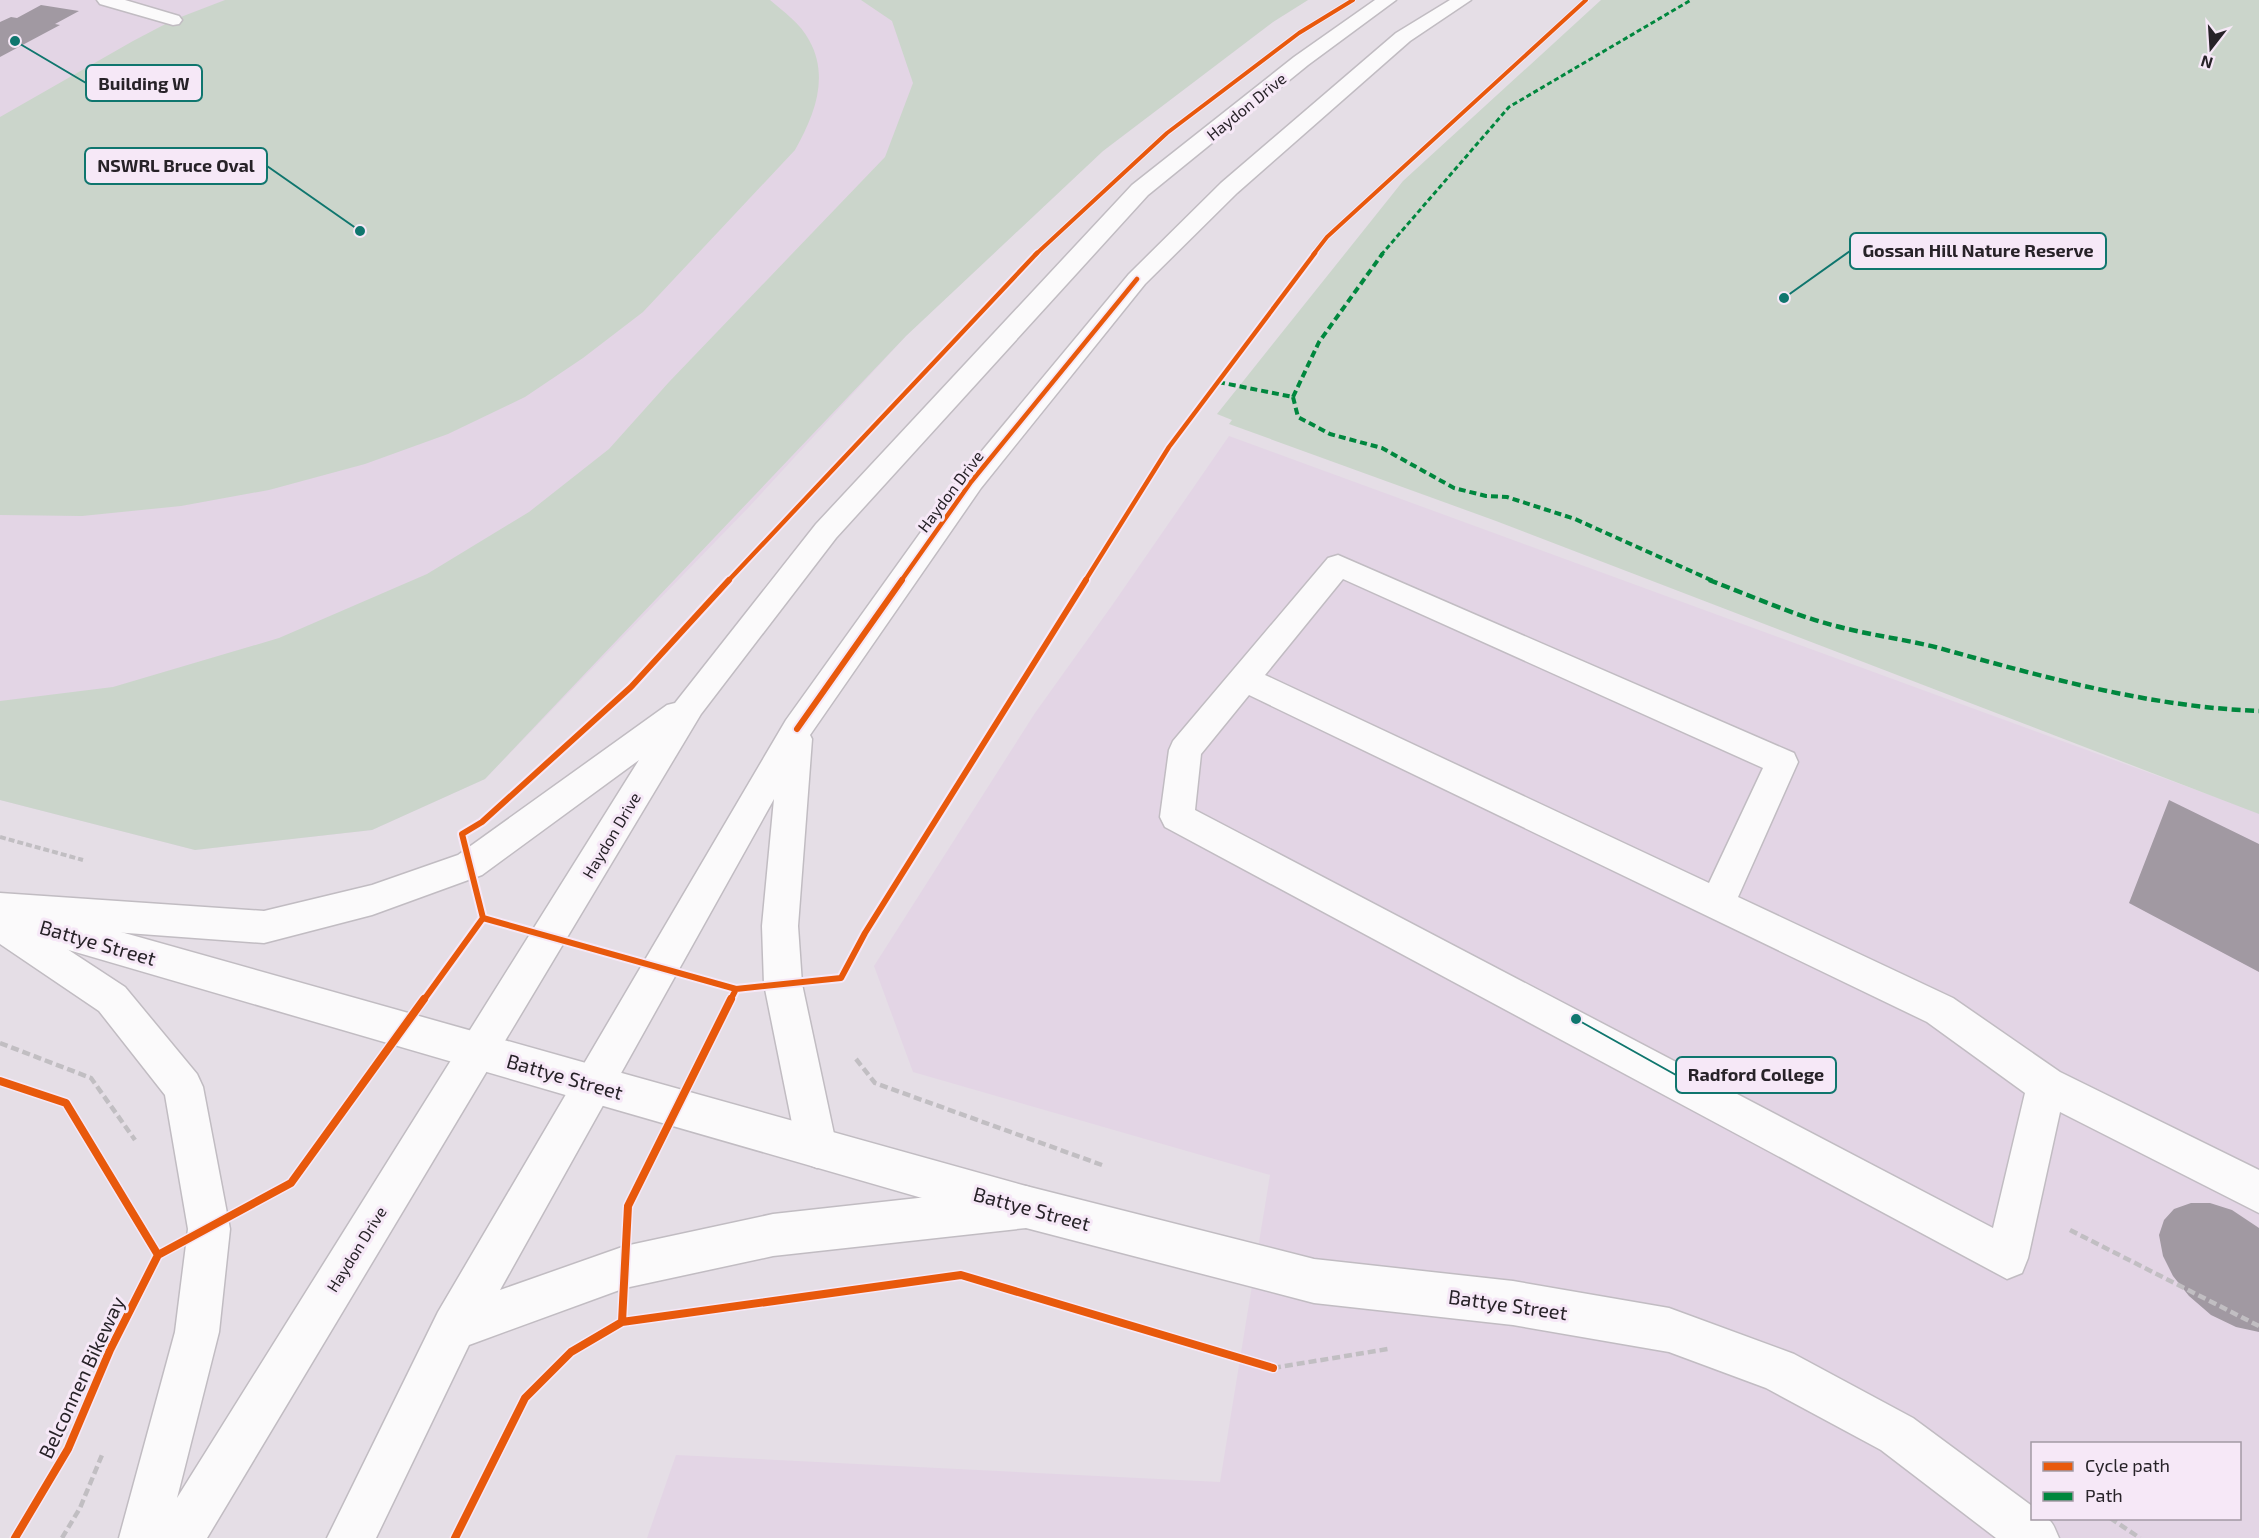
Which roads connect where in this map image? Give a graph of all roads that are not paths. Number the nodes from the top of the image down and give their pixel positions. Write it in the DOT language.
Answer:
graph roads {
  1 [pos="106,0"];
  2 [pos="1387,0"];
  3 [pos="1462,0"];
  4 [pos="173,20"];
  5 [pos="1244,679"];
  6 [pos="690,705"];
  7 [pos="797,729"];
  8 [pos="1717,904"];
  9 [pos="0,908"];
  10 [pos="0,914"];
  11 [pos="0,924"];
  12 [pos="478,1051"];
  13 [pos="593,1084"];
  14 [pos="2046,1085"];
  15 [pos="817,1148"];
  16 [pos="2259,1192"];
  17 [pos="1026,1207"];
  18 [pos="454,1328"];
  19 [pos="143,1538"];
  20 [pos="180,1538"];
  21 [pos="351,1538"];
  22 [pos="2035,1538"];
  1 -- 4 [label="main road"];
  2 -- 6 [label="main road, Haydon Drive"];
  3 -- 7 [label="main road, Haydon Drive"];
  5 -- 8 [label="main road"];
  5 -- 8 [label="main road"];
  5 -- 14 [label="main road"];
  6 -- 9 [label="main road"];
  6 -- 12 [label="main road, Haydon Drive"];
  7 -- 13 [label="main road, Haydon Drive"];
  7 -- 15 [label="main road"];
  8 -- 14 [label="main road"];
  10 -- 12 [label="main road, Battye Street"];
  11 -- 19 [label="main road"];
  12 -- 13 [label="main road, Battye Street"];
  12 -- 20 [label="main road, Haydon Drive"];
  13 -- 15 [label="main road, Battye Street"];
  13 -- 18 [label="main road, Haydon Drive"];
  14 -- 16 [label="main road"];
  15 -- 17 [label="main road, Battye Street"];
  17 -- 18 [label="main road"];
  17 -- 22 [label="main road, Battye Street"];
  18 -- 21 [label="main road, Haydon Drive"];
}
